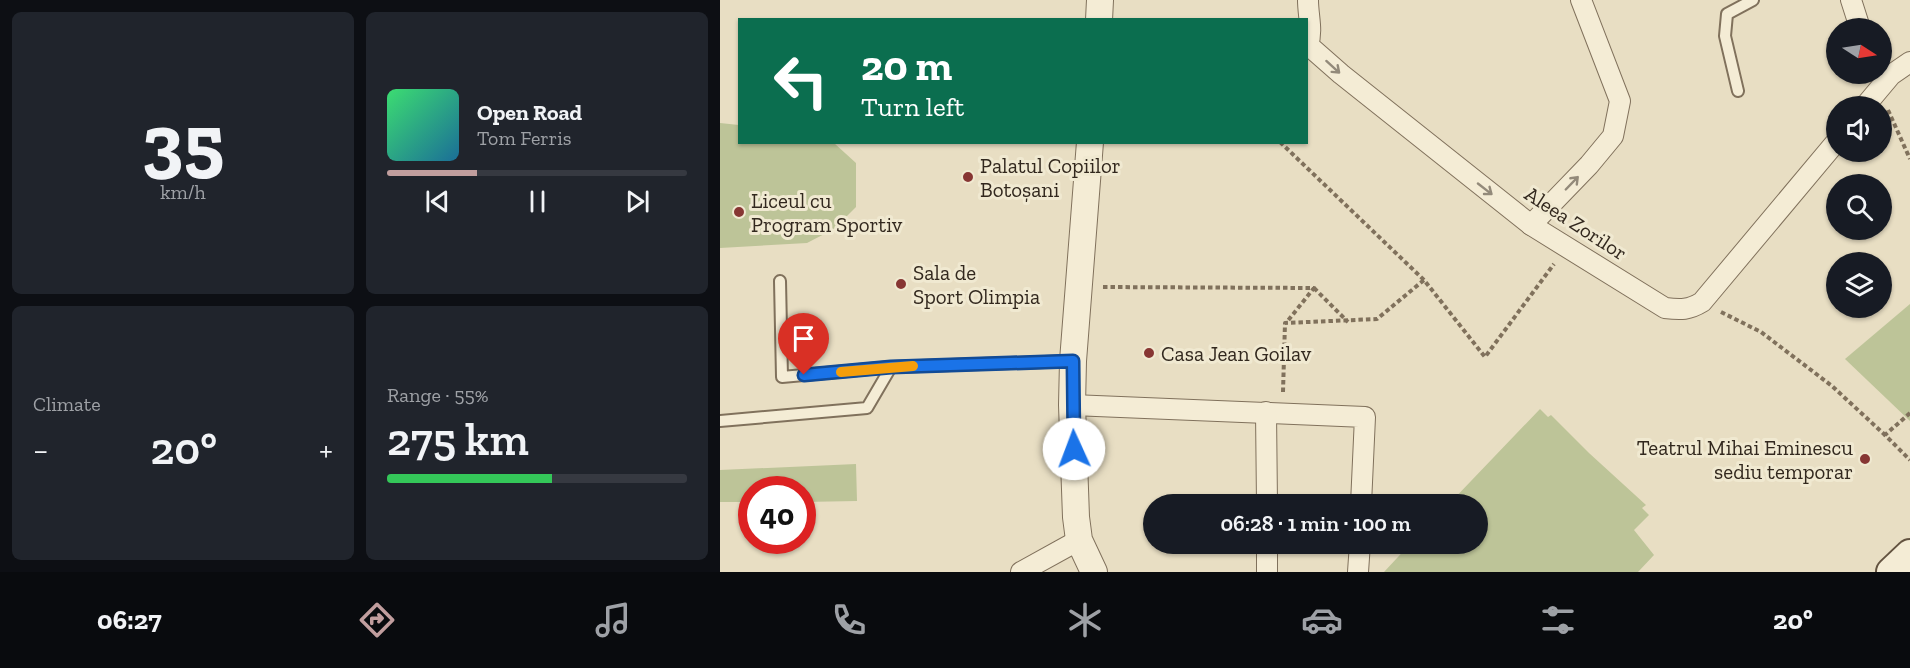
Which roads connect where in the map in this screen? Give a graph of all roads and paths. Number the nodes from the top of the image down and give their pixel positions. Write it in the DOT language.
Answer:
graph roads {
  1 [pos="1100,0"];
  2 [pos="1308,0"];
  3 [pos="1581,0"];
  4 [pos="1753,0"];
  5 [pos="1851,0"];
  6 [pos="1099,18"];
  7 [pos="1857,18"];
  8 [pos="1910,62"];
  9 [pos="1892,74"];
  10 [pos="1877,84"];
  11 [pos="1738,91"];
  12 [pos="1090,144"];
  13 [pos="1282,144"];
  14 [pos="1826,154"];
  15 [pos="1910,159"];
  16 [pos="1532,225"];
  17 [pos="1567,246"];
  18 [pos="1424,280"];
  19 [pos="780,281"];
  20 [pos="1080,286"];
  21 [pos="1314,288"];
  22 [pos="1702,302"];
  23 [pos="1348,322"];
  24 [pos="1285,323"];
  25 [pos="1073,361"];
  26 [pos="891,367"];
  27 [pos="1072,405"];
  28 [pos="1274,413"];
  29 [pos="1910,413"];
  30 [pos="720,421"];
  31 [pos="1885,435"];
  32 [pos="1910,460"];
  33 [pos="1268,494"];
  34 [pos="1361,494"];
  35 [pos="1079,540"];
  36 [pos="1267,554"];
  37 [pos="1359,554"];
  38 [pos="1910,554"];
  39 [pos="1021,572"];
  40 [pos="1094,572"];
  41 [pos="1267,572"];
  42 [pos="1358,572"];
  43 [pos="1891,572"];
  1 -- 6 [label="street"];
  2 -- 16 [label="street, Aleea Zorilor, one-way"];
  16 -- 3 [label="street, one-way"];
  4 -- 11 [label="lane"];
  5 -- 7 [label="street"];
  8 -- 9 [label="street"];
  10 -- 15 [label="path"];
  12 -- 20 [label="street"];
  13 -- 18 [label="path"];
  14 -- 22 [label="street"];
  16 -- 17 [label="street, Aleea Zorilor"];
  17 -- 18 [label="path"];
  17 -- 22 [label="street, Aleea Zorilor"];
  18 -- 23 [label="path"];
  19 -- 26 [label="lane"];
  20 -- 21 [label="path"];
  20 -- 25 [label="street"];
  21 -- 23 [label="path"];
  21 -- 24 [label="path"];
  22 -- 31 [label="path"];
  23 -- 24 [label="path"];
  24 -- 28 [label="path"];
  25 -- 26 [label="lane"];
  25 -- 27 [label="street"];
  26 -- 30 [label="lane"];
  27 -- 28 [label="street"];
  27 -- 35 [label="street"];
  28 -- 33 [label="street"];
  28 -- 34 [label="street"];
  29 -- 31 [label="path"];
  31 -- 32 [label="path"];
  35 -- 39 [label="street"];
  35 -- 40 [label="street"];
  36 -- 41 [label="street"];
  37 -- 42 [label="street"];
  38 -- 43 [label="main road"];
}
